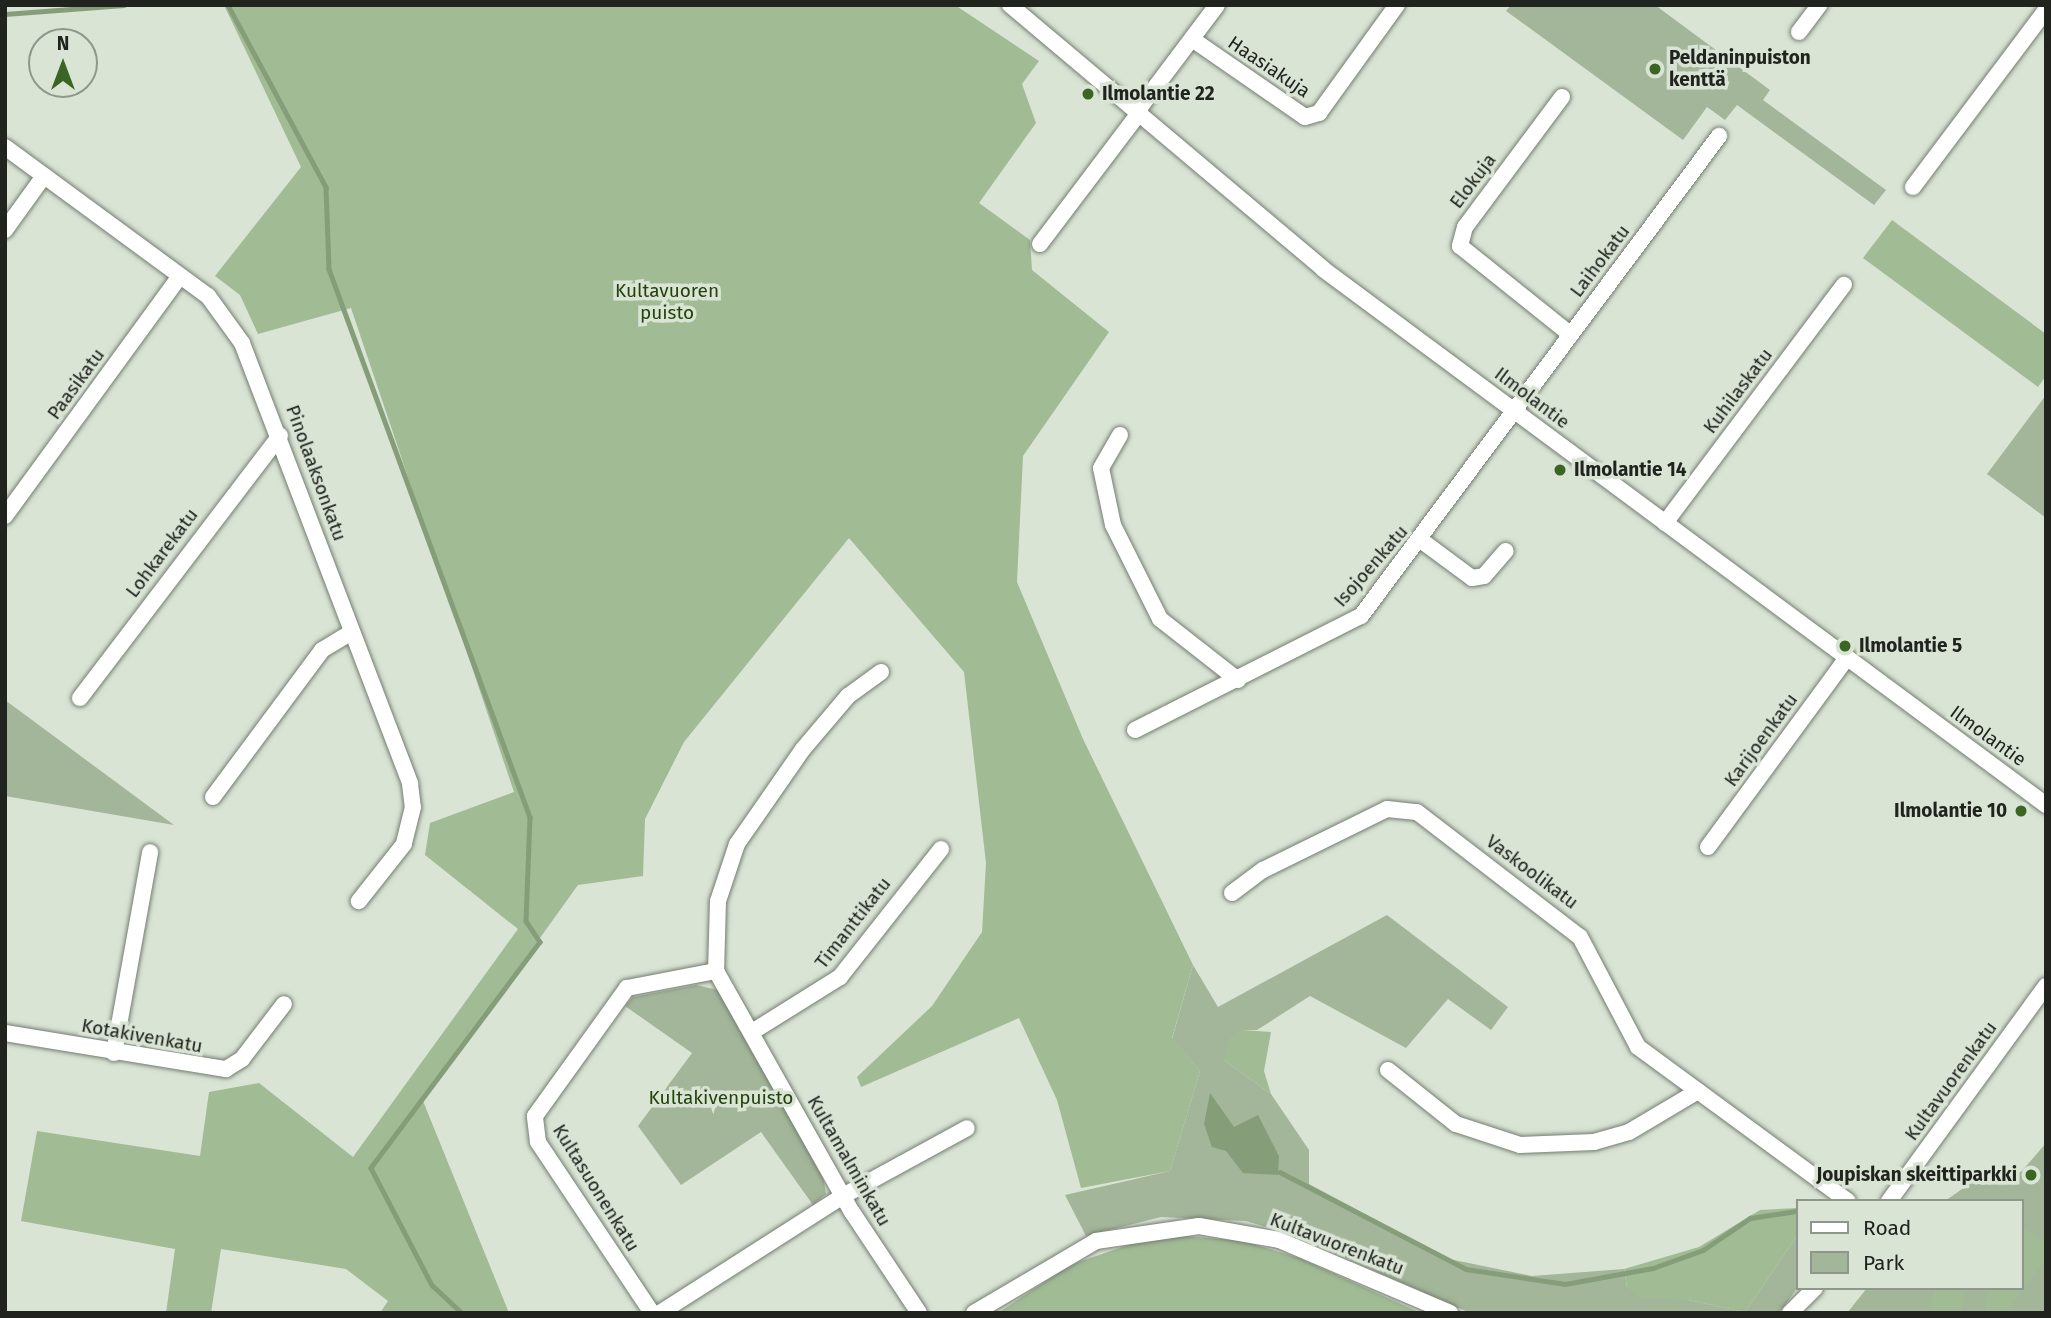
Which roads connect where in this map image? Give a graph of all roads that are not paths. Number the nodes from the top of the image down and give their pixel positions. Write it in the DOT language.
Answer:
graph roads {
  1 [pos="1217,5"];
  2 [pos="1397,5"];
  3 [pos="1819,5"];
  4 [pos="1018,8"];
  5 [pos="2046,10"];
  6 [pos="1799,32"];
  7 [pos="1192,39"];
  8 [pos="1562,97"];
  9 [pos="1139,111"];
  10 [pos="1719,136"];
  11 [pos="5,147"];
  12 [pos="44,176"];
  13 [pos="1913,187"];
  14 [pos="5,230"];
  15 [pos="1040,244"];
  16 [pos="180,276"];
  17 [pos="1844,285"];
  18 [pos="1571,335"];
  19 [pos="1515,411"];
  20 [pos="280,435"];
  21 [pos="1120,435"];
  22 [pos="5,516"];
  23 [pos="1665,523"];
  24 [pos="1422,541"];
  25 [pos="1506,551"];
  26 [pos="352,632"];
  27 [pos="1847,658"];
  28 [pos="880,672"];
  29 [pos="1238,680"];
  30 [pos="79,698"];
  31 [pos="1135,730"];
  32 [pos="213,797"];
  33 [pos="2046,805"];
  34 [pos="1708,847"];
  35 [pos="941,849"];
  36 [pos="150,852"];
  37 [pos="1232,893"];
  38 [pos="359,901"];
  39 [pos="716,971"];
  40 [pos="2046,986"];
  41 [pos="284,1004"];
  42 [pos="752,1032"];
  43 [pos="5,1033"];
  44 [pos="114,1053"];
  45 [pos="1388,1070"];
  46 [pos="1698,1091"];
  47 [pos="967,1128"];
  48 [pos="843,1196"];
  49 [pos="1845,1199"];
  50 [pos="1890,1199"];
  51 [pos="1813,1290"];
  52 [pos="652,1313"];
  53 [pos="660,1313"];
  54 [pos="919,1313"];
  55 [pos="974,1313"];
  56 [pos="1450,1313"];
  57 [pos="1790,1313"];
  1 -- 7 [label="street"];
  2 -- 7 [label="street, Haasiakuja"];
  3 -- 6 [label="street"];
  4 -- 9 [label="street, Ilmolantie"];
  5 -- 13 [label="street"];
  7 -- 9 [label="street"];
  8 -- 18 [label="street, Elokuja"];
  9 -- 15 [label="street"];
  9 -- 19 [label="street, Ilmolantie"];
  10 -- 18 [label="street, Laihokatu"];
  11 -- 12 [label="street, Pinolaaksonkatu"];
  12 -- 14 [label="street"];
  12 -- 16 [label="street, Pinolaaksonkatu"];
  16 -- 20 [label="street, Pinolaaksonkatu"];
  16 -- 22 [label="street, Paasikatu"];
  17 -- 23 [label="street, Kuhilaskatu"];
  18 -- 19 [label="street, Laihokatu"];
  19 -- 23 [label="street, Ilmolantie"];
  19 -- 24 [label="street, Isojoenkatu"];
  20 -- 26 [label="street, Pinolaaksonkatu"];
  20 -- 30 [label="street, Lohkarekatu"];
  21 -- 29 [label="street"];
  23 -- 27 [label="street, Ilmolantie"];
  24 -- 25 [label="street"];
  24 -- 29 [label="street, Isojoenkatu"];
  26 -- 32 [label="street"];
  26 -- 38 [label="street, Pinolaaksonkatu"];
  27 -- 33 [label="street, Ilmolantie"];
  27 -- 34 [label="street, Karijoenkatu"];
  28 -- 39 [label="street"];
  29 -- 31 [label="street, Isojoenkatu"];
  35 -- 42 [label="street, Timanttikatu"];
  36 -- 44 [label="street"];
  37 -- 46 [label="street, Vaskoolikatu"];
  39 -- 42 [label="street, Kultamalminkatu"];
  39 -- 52 [label="street, Kultasuonenkatu"];
  40 -- 50 [label="street, Kultavuorenkatu"];
  41 -- 44 [label="street, Kotakivenkatu"];
  42 -- 48 [label="street, Kultamalminkatu"];
  43 -- 44 [label="street, Kotakivenkatu"];
  45 -- 46 [label="street"];
  46 -- 49 [label="street, Vaskoolikatu"];
  47 -- 48 [label="street"];
  48 -- 53 [label="street"];
  48 -- 54 [label="street, Kultamalminkatu"];
  51 -- 57 [label="street"];
  55 -- 56 [label="street, Kultavuorenkatu"];
}
